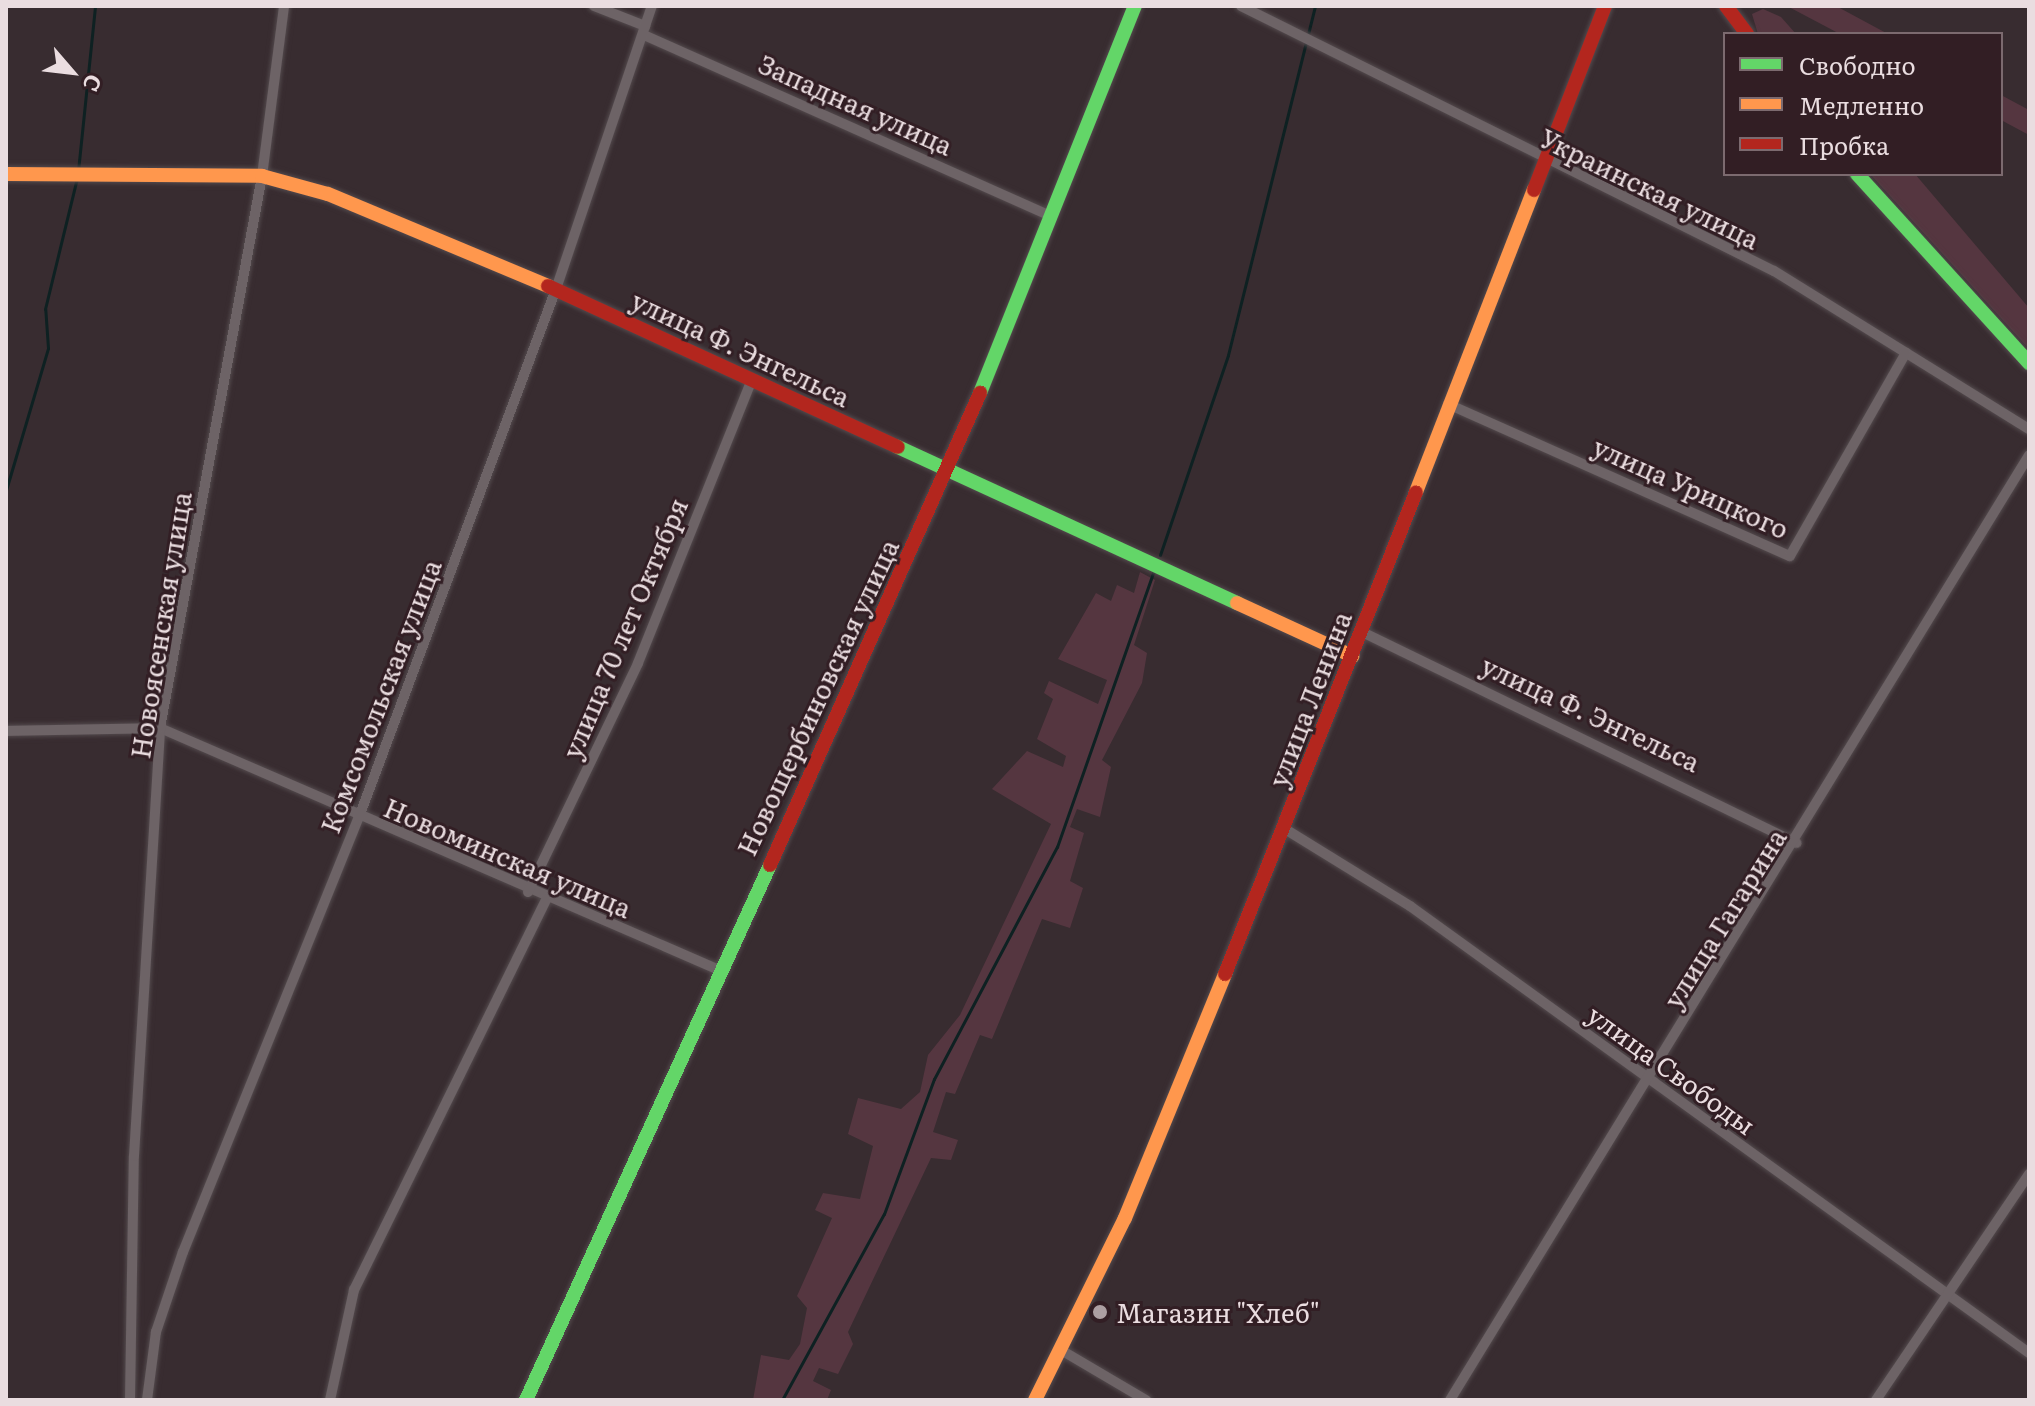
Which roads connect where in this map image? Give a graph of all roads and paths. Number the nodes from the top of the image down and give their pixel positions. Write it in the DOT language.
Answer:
graph roads {
  1 [pos="284,6"];
  2 [pos="594,6"];
  3 [pos="652,6"];
  4 [pos="1135,6"];
  5 [pos="1241,6"];
  6 [pos="1605,6"];
  7 [pos="1726,6"];
  8 [pos="644,31"];
  9 [pos="1746,32"];
  10 [pos="1544,161"];
  11 [pos="6,174"];
  12 [pos="262,176"];
  13 [pos="1859,176"];
  14 [pos="1050,216"];
  15 [pos="556,289"];
  16 [pos="1906,353"];
  17 [pos="2029,363"];
  18 [pos="752,379"];
  19 [pos="1448,404"];
  20 [pos="2029,429"];
  21 [pos="2029,455"];
  22 [pos="949,471"];
  23 [pos="1362,632"];
  24 [pos="1352,656"];
  25 [pos="160,728"];
  26 [pos="6,731"];
  27 [pos="359,817"];
  28 [pos="1285,829"];
  29 [pos="1797,843"];
  30 [pos="528,892"];
  31 [pos="546,900"];
  32 [pos="717,969"];
  33 [pos="1649,1080"];
  34 [pos="2029,1174"];
  35 [pos="1950,1295"];
  36 [pos="1061,1350"];
  37 [pos="2029,1353"];
  38 [pos="130,1400"];
  39 [pos="147,1400"];
  40 [pos="330,1400"];
  41 [pos="526,1400"];
  42 [pos="1035,1400"];
  43 [pos="1146,1400"];
  44 [pos="1450,1400"];
  45 [pos="1876,1400"];
  1 -- 12 [label="street, Новоясенская улица"];
  2 -- 8 [label="street, Западная улица"];
  3 -- 8 [label="street, Комсомольская улица"];
  4 -- 14 [label="main road, Новощербиновская улица"];
  5 -- 10 [label="street, Украинская улица"];
  6 -- 10 [label="main road, улица Ленина"];
  7 -- 9 [label="main road"];
  8 -- 14 [label="street, Западная улица"];
  8 -- 15 [label="street, Комсомольская улица"];
  10 -- 16 [label="street, Украинская улица"];
  10 -- 19 [label="main road, улица Ленина"];
  11 -- 12 [label="main road, улица Ф. Энгельса"];
  12 -- 15 [label="main road, улица Ф. Энгельса"];
  12 -- 25 [label="street, Новоясенская улица"];
  13 -- 17 [label="main road"];
  14 -- 22 [label="main road, Новощербиновская улица"];
  15 -- 18 [label="main road, улица Ф. Энгельса"];
  15 -- 27 [label="street, Комсомольская улица"];
  16 -- 19 [label="street, улица Урицкого"];
  16 -- 20 [label="street, Украинская улица"];
  18 -- 22 [label="main road, улица Ф. Энгельса"];
  18 -- 30 [label="street, улица 70 лет Октября"];
  19 -- 23 [label="main road, улица Ленина"];
  21 -- 29 [label="street, улица Гагарина"];
  22 -- 24 [label="main road, улица Ф. Энгельса"];
  22 -- 32 [label="main road, Новощербиновская улица"];
  23 -- 24 [label="main road, улица Ленина"];
  23 -- 29 [label="street, улица Ф. Энгельса"];
  24 -- 28 [label="main road, улица Ленина"];
  25 -- 26 [label="street, Новоминская улица"];
  25 -- 27 [label="street, Новоминская улица"];
  25 -- 38 [label="street, Новоясенская улица"];
  27 -- 30 [label="street, Новоминская улица"];
  27 -- 39 [label="street, Комсомольская улица"];
  28 -- 33 [label="street, улица Свободы"];
  28 -- 36 [label="main road, улица Ленина"];
  29 -- 33 [label="street, улица Гагарина"];
  30 -- 31 [label="street, Новоминская улица"];
  31 -- 32 [label="street, Новоминская улица"];
  31 -- 40 [label="street"];
  32 -- 41 [label="main road, Новощербиновская улица"];
  33 -- 35 [label="street, улица Свободы"];
  33 -- 44 [label="street, улица Гагарина"];
  34 -- 35 [label="street"];
  35 -- 37 [label="street, улица Свободы"];
  35 -- 45 [label="street"];
  36 -- 42 [label="main road, улица Ленина"];
  36 -- 43 [label="street"];
}
